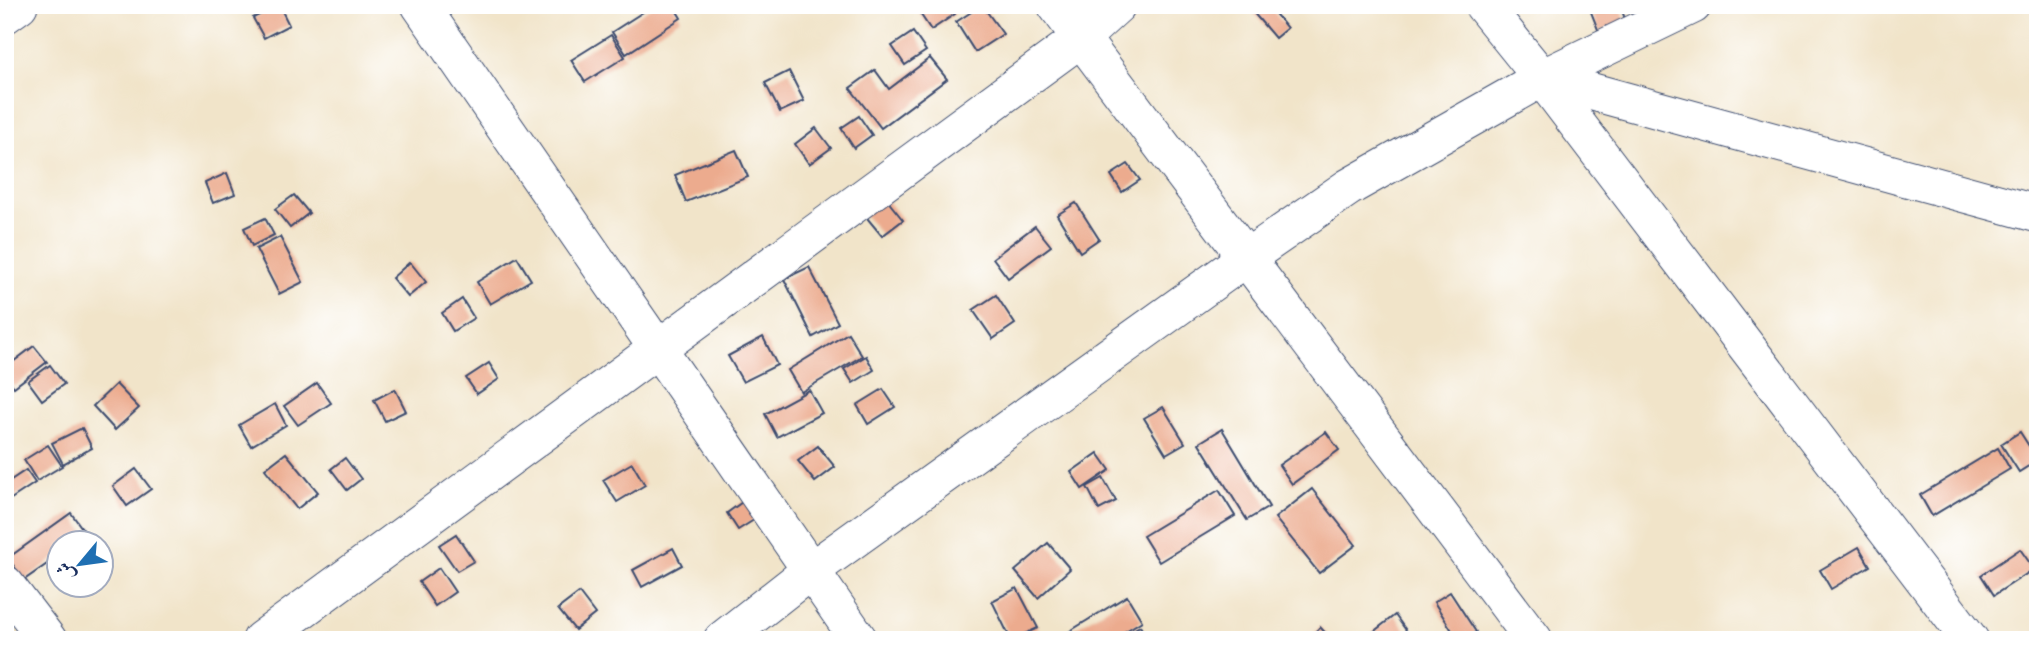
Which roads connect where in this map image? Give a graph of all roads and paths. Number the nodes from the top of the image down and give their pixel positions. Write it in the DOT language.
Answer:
graph roads {
  1 [pos="19,5"];
  2 [pos="420,5"];
  3 [pos="1056,5"];
  4 [pos="1117,5"];
  5 [pos="1483,5"];
  6 [pos="1693,5"];
  7 [pos="5,15"];
  8 [pos="1081,38"];
  9 [pos="1542,78"];
  10 [pos="2038,214"];
  11 [pos="1246,258"];
  12 [pos="658,350"];
  13 [pos="810,571"];
  14 [pos="5,584"];
  15 [pos="48,640"];
  16 [pos="261,640"];
  17 [pos="722,640"];
  18 [pos="859,640"];
  19 [pos="1534,640"];
  20 [pos="1970,640"];
  1 -- 7 [label="street"];
  2 -- 12 [label="street"];
  3 -- 8 [label="street"];
  4 -- 8 [label="street"];
  5 -- 9 [label="street"];
  6 -- 9 [label="street"];
  8 -- 11 [label="street"];
  8 -- 12 [label="street"];
  9 -- 10 [label="street"];
  9 -- 11 [label="street"];
  9 -- 20 [label="street"];
  11 -- 13 [label="street"];
  11 -- 19 [label="street"];
  12 -- 13 [label="street"];
  12 -- 16 [label="street"];
  13 -- 17 [label="street"];
  13 -- 18 [label="street"];
  14 -- 15 [label="street"];
}
